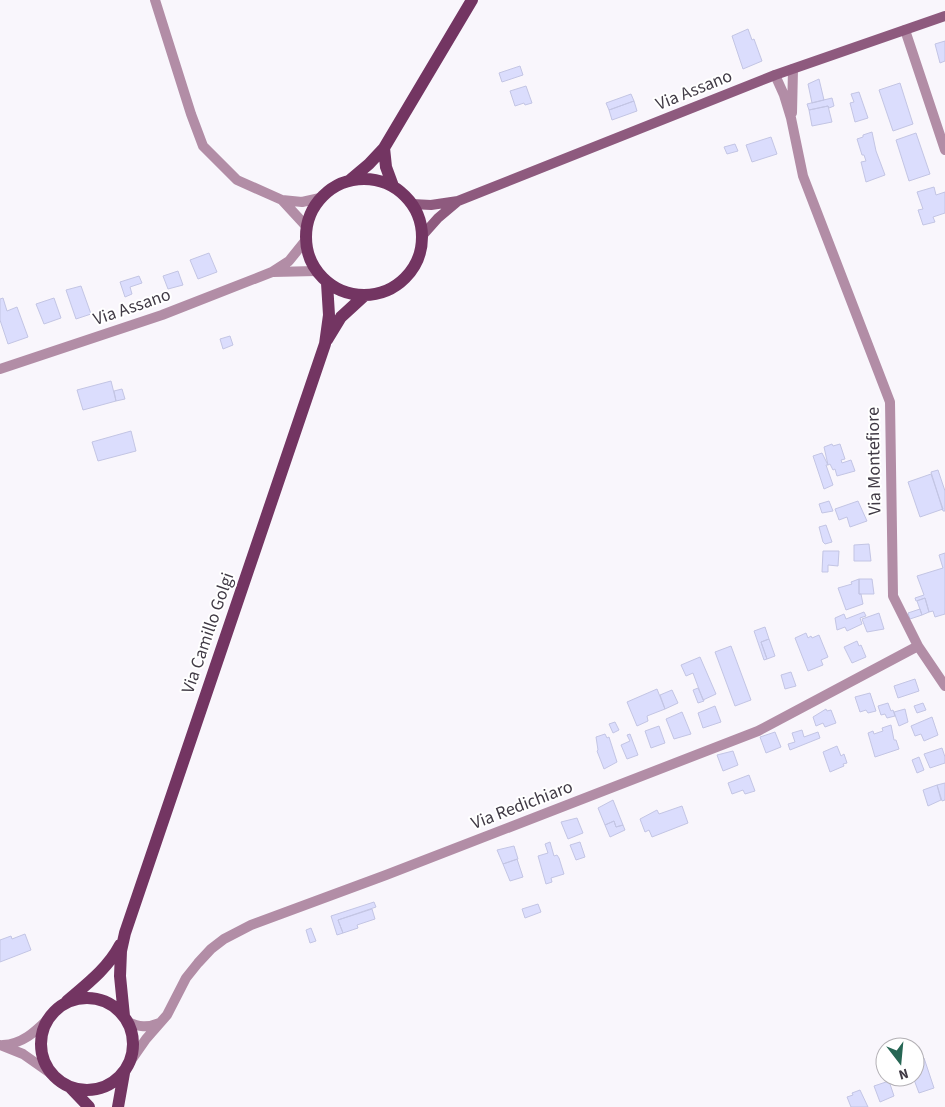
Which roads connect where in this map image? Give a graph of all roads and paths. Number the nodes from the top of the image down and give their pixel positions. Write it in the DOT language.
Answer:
graph roads {
  1 [pos="155,0"];
  2 [pos="472,0"];
  3 [pos="945,16"];
  4 [pos="905,30"];
  5 [pos="793,68"];
  6 [pos="775,75"];
  7 [pos="791,118"];
  8 [pos="384,148"];
  9 [pos="945,150"];
  10 [pos="350,180"];
  11 [pos="393,186"];
  12 [pos="320,198"];
  13 [pos="282,200"];
  14 [pos="458,201"];
  15 [pos="412,204"];
  16 [pos="306,226"];
  17 [pos="422,236"];
  18 [pos="305,241"];
  19 [pos="316,271"];
  20 [pos="272,272"];
  21 [pos="328,283"];
  22 [pos="365,296"];
  23 [pos="324,344"];
  24 [pos="0,369"];
  25 [pos="918,646"];
  26 [pos="945,686"];
  27 [pos="126,933"];
  28 [pos="63,1004"];
  29 [pos="126,1019"];
  30 [pos="163,1019"];
  31 [pos="47,1020"];
  32 [pos="0,1045"];
  33 [pos="127,1067"];
  34 [pos="50,1073"];
  35 [pos="71,1088"];
  36 [pos="89,1107"];
  37 [pos="118,1107"];
  1 -- 13 [label="street"];
  2 -- 8 [label="main road"];
  3 -- 4 [label="main road, Via Assano"];
  4 -- 5 [label="main road, Via Assano"];
  4 -- 9 [label="street"];
  5 -- 6 [label="main road, Via Assano"];
  5 -- 7 [label="street, Via Montefiore"];
  6 -- 7 [label="street, Via Montefiore"];
  6 -- 14 [label="main road, Via Assano"];
  7 -- 25 [label="street, Via Montefiore"];
  8 -- 10 [label="main road"];
  8 -- 11 [label="main road"];
  10 -- 11 [label="main road"];
  10 -- 12 [label="main road"];
  11 -- 15 [label="main road"];
  12 -- 13 [label="street"];
  12 -- 16 [label="main road"];
  13 -- 16 [label="street"];
  14 -- 15 [label="main road, Via Assano"];
  14 -- 17 [label="main road, Via Assano"];
  15 -- 17 [label="main road"];
  16 -- 18 [label="main road"];
  17 -- 22 [label="main road"];
  18 -- 19 [label="main road"];
  18 -- 20 [label="street, Via Assano"];
  19 -- 20 [label="street, Via Assano"];
  19 -- 21 [label="main road"];
  20 -- 24 [label="street, Via Assano"];
  21 -- 22 [label="main road"];
  21 -- 23 [label="main road, Via Camillo Golgi"];
  22 -- 23 [label="main road, Via Camillo Golgi"];
  23 -- 27 [label="main road, Via Camillo Golgi"];
  25 -- 26 [label="street, Via Montefiore"];
  25 -- 30 [label="street, Via Redichiaro"];
  27 -- 28 [label="main road, Via Camillo Golgi"];
  27 -- 29 [label="main road, Via Camillo Golgi"];
  28 -- 29 [label="main road"];
  28 -- 31 [label="main road"];
  29 -- 30 [label="street"];
  29 -- 33 [label="main road"];
  30 -- 33 [label="street, Via Redichiaro"];
  31 -- 32 [label="street"];
  31 -- 34 [label="main road"];
  32 -- 34 [label="street"];
  33 -- 35 [label="main road"];
  33 -- 37 [label="main road"];
  34 -- 35 [label="main road"];
  35 -- 36 [label="main road"];
}
